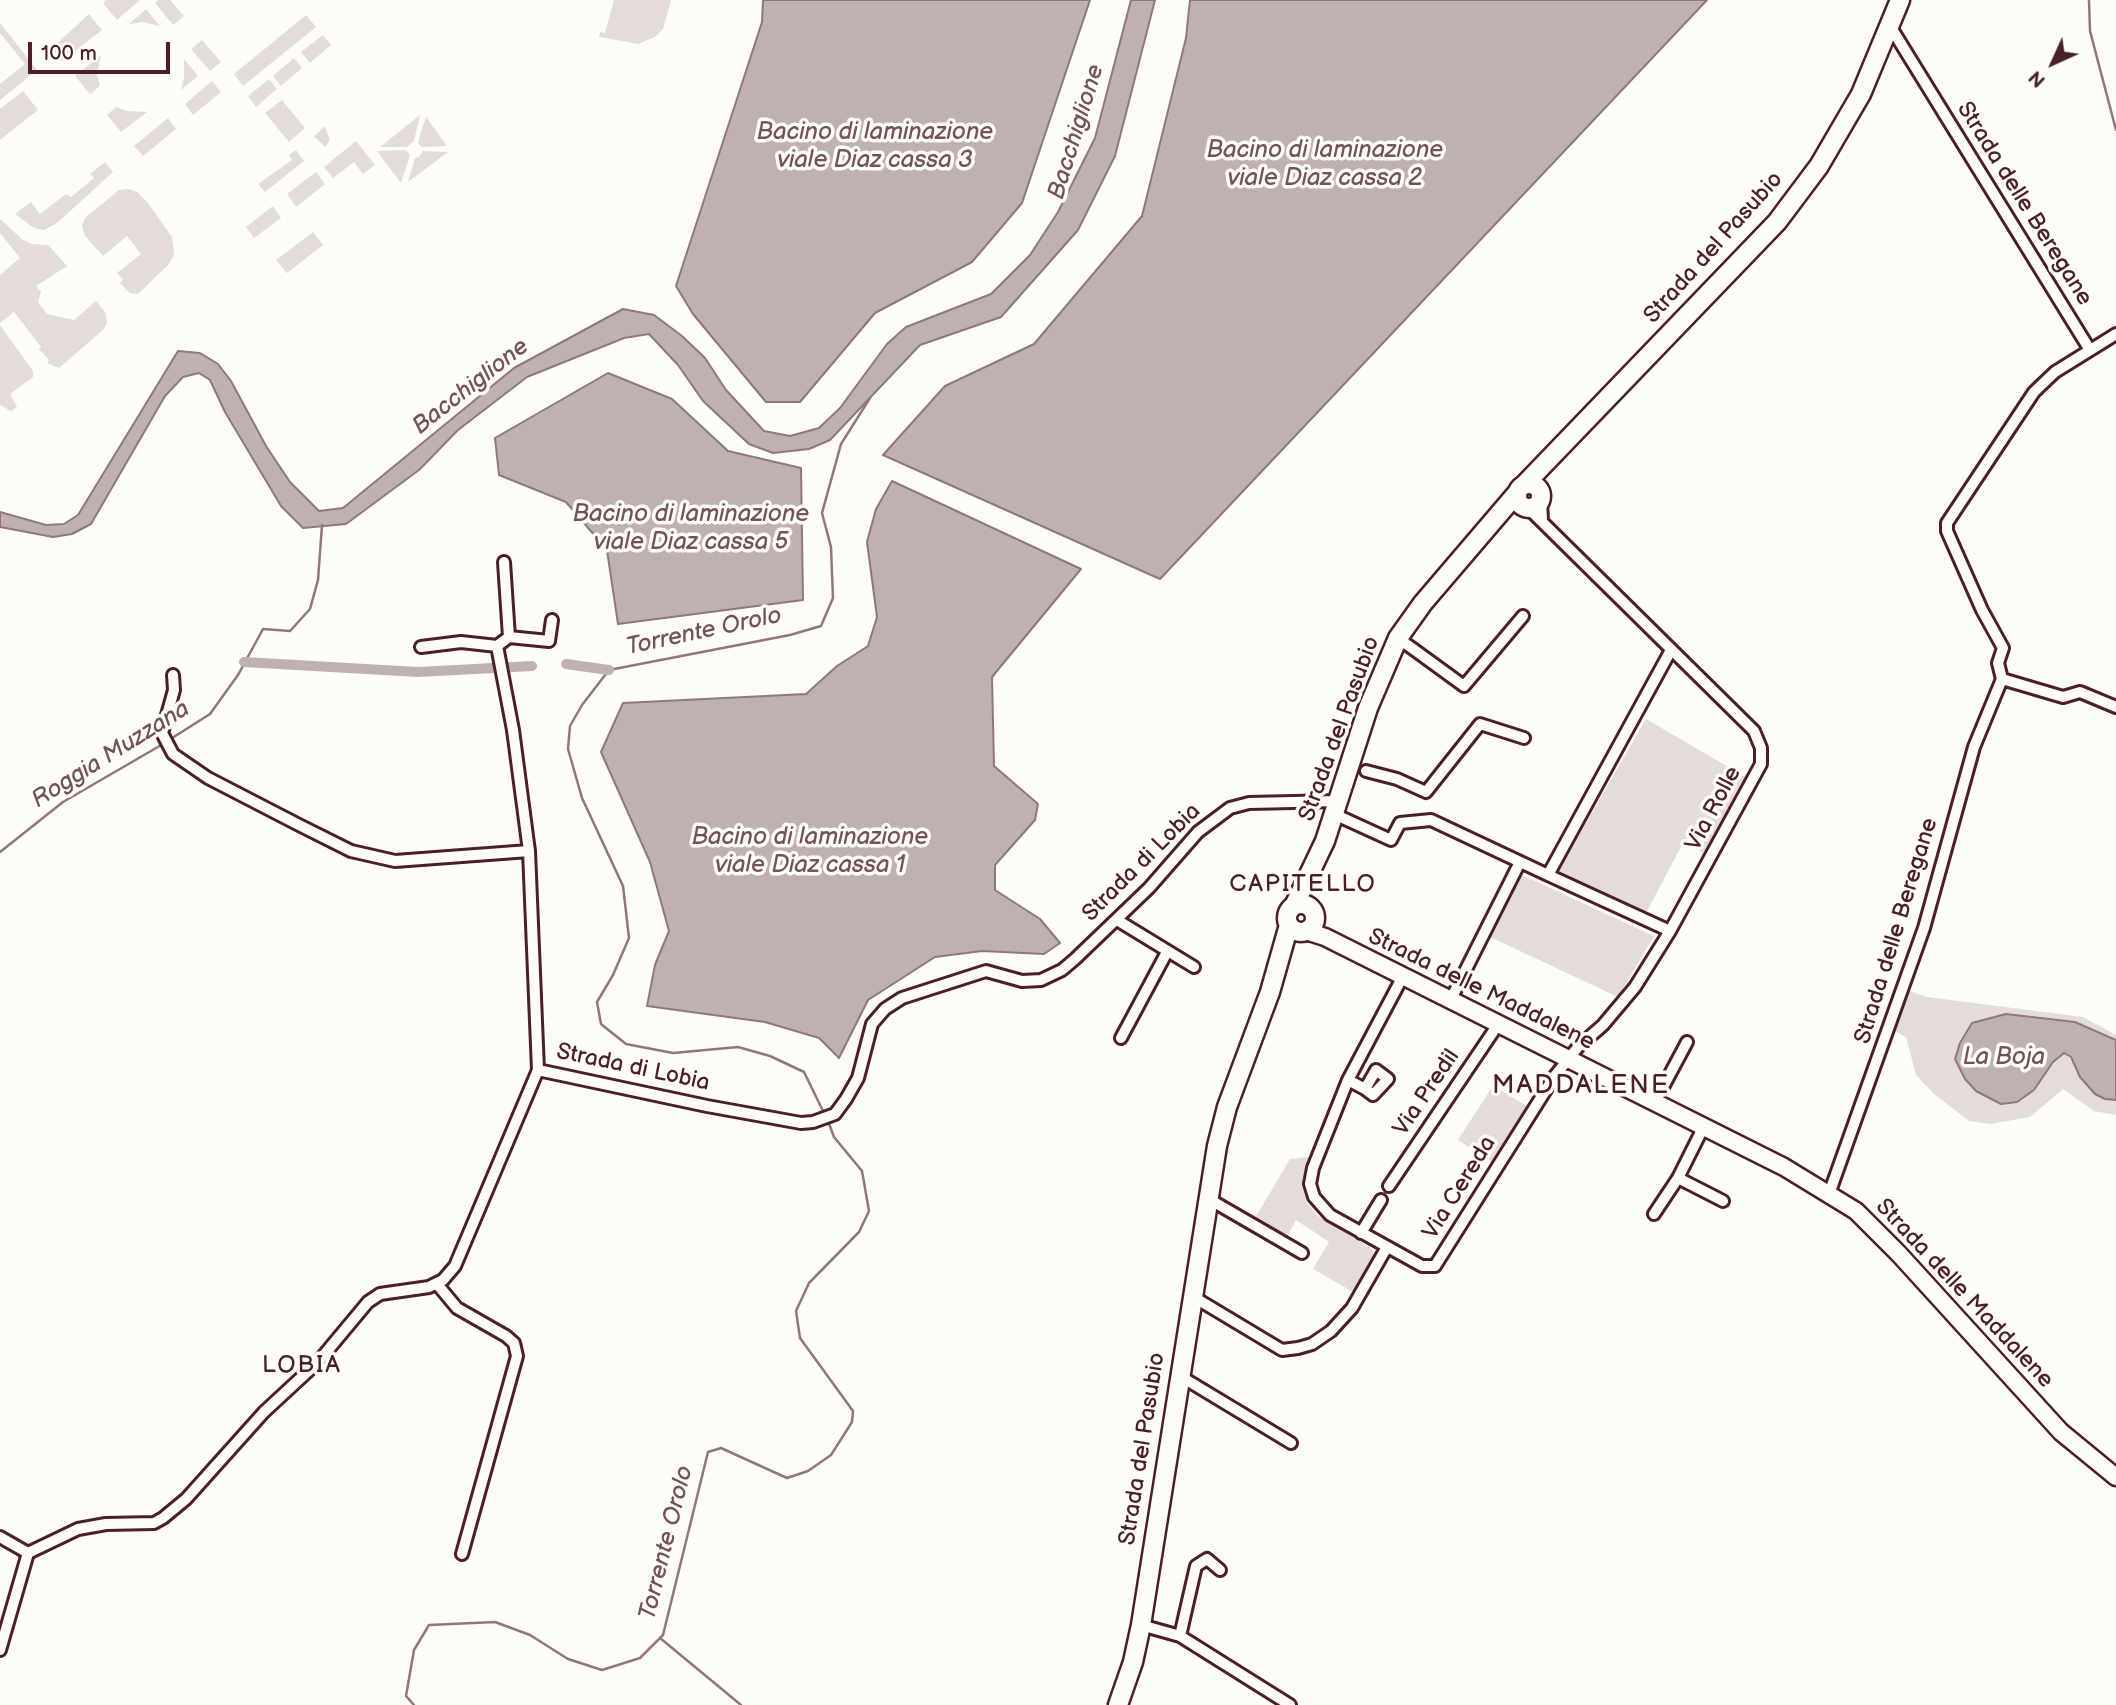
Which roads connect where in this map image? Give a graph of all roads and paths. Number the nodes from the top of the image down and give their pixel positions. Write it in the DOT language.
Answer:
graph roads {
  1 [pos="1900,0"];
  2 [pos="1890,26"];
  3 [pos="2116,334"];
  4 [pos="2090,350"];
  5 [pos="1529,498"];
  6 [pos="504,562"];
  7 [pos="1523,616"];
  8 [pos="552,620"];
  9 [pos="509,637"];
  10 [pos="1398,638"];
  11 [pos="497,646"];
  12 [pos="421,647"];
  13 [pos="1671,650"];
  14 [pos="173,675"];
  15 [pos="2002,679"];
  16 [pos="2116,706"];
  17 [pos="1524,738"];
  18 [pos="1358,768"];
  19 [pos="1336,808"];
  20 [pos="1325,841"];
  21 [pos="529,851"];
  22 [pos="1520,862"];
  23 [pos="1548,875"];
  24 [pos="1117,920"];
  25 [pos="1305,924"];
  26 [pos="1670,931"];
  27 [pos="1167,952"];
  28 [pos="1194,967"];
  29 [pos="1402,978"];
  30 [pos="1450,1001"];
  31 [pos="1499,1023"];
  32 [pos="1121,1038"];
  33 [pos="1686,1042"];
  34 [pos="1570,1060"];
  35 [pos="538,1070"];
  36 [pos="1348,1080"];
  37 [pos="1365,1089"];
  38 [pos="1655,1102"];
  39 [pos="1703,1128"];
  40 [pos="1678,1178"];
  41 [pos="1389,1186"];
  42 [pos="1829,1194"];
  43 [pos="1207,1198"];
  44 [pos="1381,1200"];
  45 [pos="1723,1201"];
  46 [pos="1654,1214"];
  47 [pos="1361,1234"];
  48 [pos="1387,1248"];
  49 [pos="1302,1253"];
  50 [pos="437,1284"];
  51 [pos="1192,1296"];
  52 [pos="1180,1376"];
  53 [pos="1291,1443"];
  54 [pos="2116,1477"];
  55 [pos="0,1537"];
  56 [pos="28,1553"];
  57 [pos="462,1554"];
  58 [pos="1220,1570"];
  59 [pos="1141,1625"];
  60 [pos="1180,1636"];
  61 [pos="0,1650"];
  62 [pos="1118,1705"];
  63 [pos="1290,1705"];
  1 -- 2 [label="main road, Strada del Pasubio"];
  2 -- 4 [label="street, Strada delle Beregane"];
  2 -- 5 [label="main road, Strada del Pasubio"];
  3 -- 4 [label="street"];
  4 -- 15 [label="street, Strada delle Beregane"];
  5 -- 10 [label="main road, Strada del Pasubio"];
  5 -- 13 [label="street, Via Rolle"];
  6 -- 9 [label="street"];
  7 -- 10 [label="street"];
  8 -- 9 [label="street"];
  9 -- 11 [label="street"];
  10 -- 18 [label="main road, Strada del Pasubio"];
  11 -- 12 [label="street"];
  11 -- 21 [label="street"];
  13 -- 23 [label="street"];
  13 -- 26 [label="street, Via Rolle"];
  14 -- 21 [label="street"];
  15 -- 16 [label="street"];
  15 -- 42 [label="street, Strada delle Beregane"];
  17 -- 18 [label="street"];
  18 -- 19 [label="main road, Strada del Pasubio"];
  19 -- 20 [label="main road, Strada del Pasubio"];
  19 -- 22 [label="street"];
  19 -- 24 [label="street, Strada di Lobia"];
  20 -- 25 [label="main road"];
  20 -- 25 [label="main road, Strada del Pasubio"];
  21 -- 35 [label="street"];
  22 -- 23 [label="street"];
  22 -- 30 [label="street"];
  23 -- 26 [label="street"];
  24 -- 27 [label="street"];
  24 -- 35 [label="street, Strada di Lobia"];
  25 -- 29 [label="street, Strada delle Maddalene"];
  25 -- 43 [label="main road, Strada del Pasubio"];
  26 -- 34 [label="street, Via Rolle"];
  27 -- 28 [label="street"];
  27 -- 32 [label="street"];
  29 -- 30 [label="street, Strada delle Maddalene"];
  29 -- 36 [label="street, Via Cereda"];
  30 -- 31 [label="street, Strada delle Maddalene"];
  31 -- 34 [label="street, Strada delle Maddalene"];
  31 -- 41 [label="street, Via Predil"];
  33 -- 38 [label="street"];
  34 -- 38 [label="street, Strada delle Maddalene"];
  34 -- 48 [label="street, Via Cereda"];
  35 -- 50 [label="street, Strada di Lobia"];
  36 -- 37 [label="street"];
  36 -- 47 [label="street, Via Cereda"];
  38 -- 39 [label="street, Strada delle Maddalene"];
  39 -- 40 [label="street"];
  39 -- 42 [label="street, Strada delle Maddalene"];
  40 -- 45 [label="street"];
  40 -- 46 [label="street"];
  42 -- 54 [label="street, Strada delle Maddalene"];
  43 -- 49 [label="street"];
  43 -- 51 [label="main road, Strada del Pasubio"];
  44 -- 47 [label="street"];
  47 -- 48 [label="street, Via Cereda"];
  48 -- 51 [label="street"];
  50 -- 56 [label="street"];
  50 -- 57 [label="street"];
  51 -- 52 [label="main road, Strada del Pasubio"];
  52 -- 53 [label="street"];
  52 -- 59 [label="main road, Strada del Pasubio"];
  55 -- 56 [label="street"];
  56 -- 61 [label="street"];
  58 -- 60 [label="street"];
  59 -- 60 [label="street"];
  59 -- 62 [label="main road, Strada del Pasubio"];
  60 -- 63 [label="street"];
}
